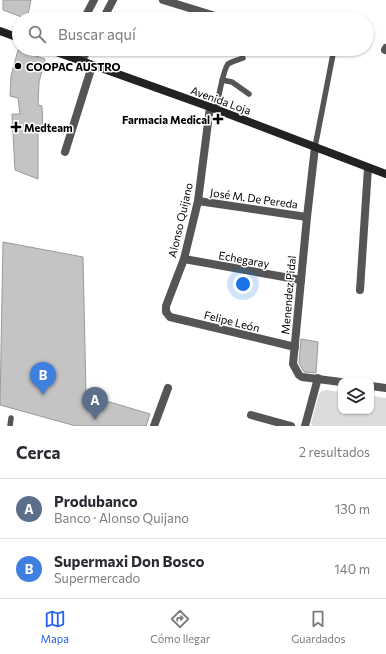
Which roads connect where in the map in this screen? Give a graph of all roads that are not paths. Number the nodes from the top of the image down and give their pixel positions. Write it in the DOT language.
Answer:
graph roads {
  1 [pos="94,0"];
  2 [pos="113,0"];
  3 [pos="163,0"];
  4 [pos="88,12"];
  5 [pos="107,12"];
  6 [pos="202,12"];
  7 [pos="0,31"];
  8 [pos="12,35"];
  9 [pos="73,56"];
  10 [pos="84,56"];
  11 [pos="333,56"];
  12 [pos="243,58"];
  13 [pos="81,62"];
  14 [pos="92,66"];
  15 [pos="222,80"];
  16 [pos="249,94"];
  17 [pos="213,108"];
  18 [pos="316,147"];
  19 [pos="65,152"];
  20 [pos="368,168"];
  21 [pos="386,174"];
  22 [pos="198,201"];
  23 [pos="307,217"];
  24 [pos="184,259"];
  25 [pos="300,280"];
  26 [pos="360,290"];
  27 [pos="166,312"];
  28 [pos="295,347"];
  29 [pos="318,378"];
  30 [pos="338,381"];
  31 [pos="374,386"];
  32 [pos="168,388"];
  33 [pos="386,388"];
  34 [pos="251,415"];
  35 [pos="11,418"];
  36 [pos="10,426"];
  37 [pos="154,426"];
  38 [pos="291,426"];
  39 [pos="305,426"];
  1 -- 4 [label="street"];
  2 -- 5 [label="street"];
  3 -- 6 [label="street"];
  7 -- 8 [label="main road"];
  9 -- 13 [label="main road, Avenida Loja"];
  10 -- 13 [label="street"];
  11 -- 18 [label="lane"];
  12 -- 15 [label="lane"];
  13 -- 14 [label="main road, Avenida Loja"];
  14 -- 17 [label="main road, Avenida Loja"];
  14 -- 19 [label="street"];
  15 -- 16 [label="lane"];
  15 -- 17 [label="lane"];
  17 -- 18 [label="main road, Avenida Loja"];
  17 -- 22 [label="street, Alonso Quijano"];
  18 -- 20 [label="main road, Avenida Loja"];
  18 -- 23 [label="street, Menendez Pidal"];
  20 -- 21 [label="main road, Avenida Loja"];
  20 -- 26 [label="street"];
  22 -- 23 [label="street, José M. De Pereda"];
  22 -- 24 [label="street, Alonso Quijano"];
  23 -- 25 [label="street, Menendez Pidal"];
  24 -- 25 [label="street, Echegaray"];
  24 -- 27 [label="street, Alonso Quijano"];
  25 -- 28 [label="street, Menendez Pidal"];
  27 -- 28 [label="street, Felipe León"];
  28 -- 29 [label="street, Menendez Pidal"];
  29 -- 30 [label="street"];
  29 -- 39 [label="street"];
  31 -- 33 [label="street"];
  32 -- 37 [label="street"];
  34 -- 38 [label="street"];
  35 -- 36 [label="lane"];
}
